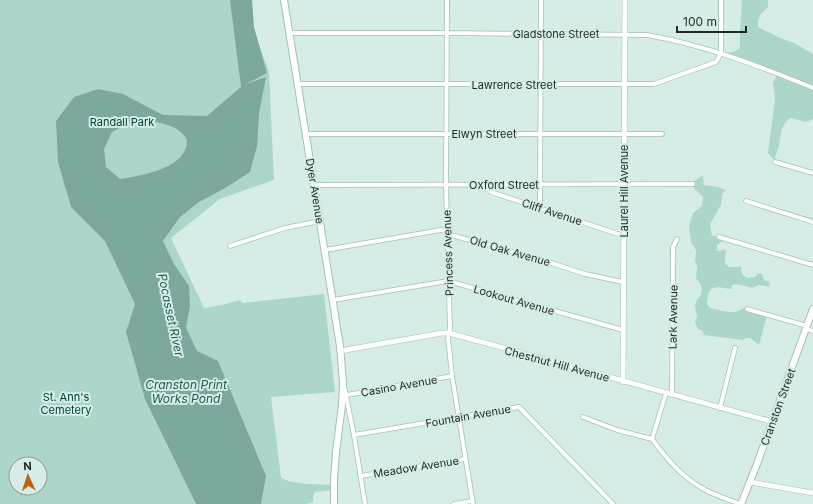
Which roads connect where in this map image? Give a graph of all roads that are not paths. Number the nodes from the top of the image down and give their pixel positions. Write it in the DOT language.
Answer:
graph roads {
  1 [pos="284,0"];
  2 [pos="447,0"];
  3 [pos="541,0"];
  4 [pos="625,0"];
  5 [pos="721,0"];
  6 [pos="290,33"];
  7 [pos="446,33"];
  8 [pos="540,34"];
  9 [pos="625,34"];
  10 [pos="721,53"];
  11 [pos="298,84"];
  12 [pos="446,84"];
  13 [pos="540,85"];
  14 [pos="625,85"];
  15 [pos="813,88"];
  16 [pos="306,134"];
  17 [pos="446,134"];
  18 [pos="540,134"];
  19 [pos="624,134"];
  20 [pos="662,134"];
  21 [pos="775,162"];
  22 [pos="813,173"];
  23 [pos="482,184"];
  24 [pos="624,184"];
  25 [pos="693,184"];
  26 [pos="314,185"];
  27 [pos="446,185"];
  28 [pos="540,185"];
  29 [pos="746,201"];
  30 [pos="540,208"];
  31 [pos="320,221"];
  32 [pos="813,222"];
  33 [pos="447,231"];
  34 [pos="624,236"];
  35 [pos="719,237"];
  36 [pos="677,240"];
  37 [pos="230,246"];
  38 [pos="325,250"];
  39 [pos="813,265"];
  40 [pos="448,281"];
  41 [pos="623,282"];
  42 [pos="333,300"];
  43 [pos="747,309"];
  44 [pos="813,309"];
  45 [pos="806,328"];
  46 [pos="623,330"];
  47 [pos="813,331"];
  48 [pos="449,333"];
  49 [pos="735,348"];
  50 [pos="340,351"];
  51 [pos="452,376"];
  52 [pos="343,382"];
  53 [pos="622,382"];
  54 [pos="669,394"];
  55 [pos="347,395"];
  56 [pos="720,408"];
  57 [pos="458,417"];
  58 [pos="583,417"];
  59 [pos="772,422"];
  60 [pos="354,435"];
  61 [pos="652,439"];
  62 [pos="465,459"];
  63 [pos="361,476"];
  64 [pos="750,482"];
  65 [pos="813,493"];
  66 [pos="472,503"];
  67 [pos="334,504"];
  68 [pos="365,504"];
  69 [pos="454,504"];
  70 [pos="613,504"];
  71 [pos="740,504"];
  1 -- 6 [label="main road, Dyer Avenue"];
  2 -- 7 [label="street, Princess Avenue"];
  3 -- 8 [label="street"];
  4 -- 9 [label="street, Laurel Hill Avenue"];
  5 -- 10 [label="street"];
  6 -- 7 [label="street, Gladstone Street"];
  6 -- 11 [label="main road, Dyer Avenue"];
  7 -- 8 [label="street, Gladstone Street"];
  7 -- 12 [label="street, Princess Avenue"];
  8 -- 9 [label="street, Gladstone Street"];
  8 -- 13 [label="street"];
  9 -- 10 [label="street, Gladstone Street"];
  9 -- 14 [label="street, Laurel Hill Avenue"];
  10 -- 14 [label="street, Lawrence Street"];
  10 -- 15 [label="street, Gladstone Street"];
  11 -- 12 [label="street, Lawrence Street"];
  11 -- 16 [label="main road, Dyer Avenue"];
  12 -- 13 [label="street, Lawrence Street"];
  12 -- 17 [label="street, Princess Avenue"];
  13 -- 14 [label="street, Lawrence Street"];
  13 -- 18 [label="street"];
  14 -- 19 [label="street, Laurel Hill Avenue"];
  16 -- 17 [label="street, Elwyn Street"];
  16 -- 26 [label="main road, Dyer Avenue"];
  17 -- 18 [label="street, Elwyn Street"];
  17 -- 27 [label="street, Princess Avenue"];
  18 -- 19 [label="street, Elwyn Street"];
  18 -- 28 [label="street"];
  19 -- 20 [label="street, Elwyn Street"];
  19 -- 24 [label="street, Laurel Hill Avenue"];
  21 -- 22 [label="street"];
  23 -- 27 [label="street, Oxford Street"];
  23 -- 28 [label="street, Oxford Street"];
  23 -- 30 [label="street, Cliff Avenue"];
  24 -- 25 [label="street, Oxford Street"];
  24 -- 28 [label="street, Oxford Street"];
  24 -- 34 [label="street, Laurel Hill Avenue"];
  26 -- 27 [label="street, Oxford Street"];
  26 -- 31 [label="main road, Dyer Avenue"];
  27 -- 33 [label="street, Princess Avenue"];
  28 -- 30 [label="street"];
  29 -- 32 [label="street"];
  30 -- 34 [label="street, Cliff Avenue"];
  31 -- 37 [label="street"];
  31 -- 38 [label="main road, Dyer Avenue"];
  33 -- 38 [label="street, Old Oak Avenue"];
  33 -- 40 [label="street, Princess Avenue"];
  33 -- 41 [label="street, Old Oak Avenue"];
  34 -- 41 [label="street, Laurel Hill Avenue"];
  35 -- 39 [label="street"];
  36 -- 54 [label="street, Lark Avenue"];
  38 -- 42 [label="main road, Dyer Avenue"];
  40 -- 42 [label="street, Lookout Avenue"];
  40 -- 46 [label="street, Lookout Avenue"];
  40 -- 48 [label="street, Princess Avenue"];
  41 -- 46 [label="street, Laurel Hill Avenue"];
  42 -- 50 [label="main road, Dyer Avenue"];
  43 -- 45 [label="street"];
  44 -- 45 [label="main road, Cranston Street"];
  45 -- 47 [label="street"];
  45 -- 59 [label="main road, Cranston Street"];
  46 -- 53 [label="street, Laurel Hill Avenue"];
  48 -- 50 [label="street, Chestnut Hill Avenue"];
  48 -- 51 [label="street, Princess Avenue"];
  48 -- 53 [label="street, Chestnut Hill Avenue"];
  49 -- 56 [label="street"];
  50 -- 52 [label="main road, Dyer Avenue"];
  51 -- 55 [label="street, Casino Avenue"];
  51 -- 57 [label="street, Princess Avenue"];
  52 -- 55 [label="street, Dyer Avenue"];
  52 -- 67 [label="main road, Dyer Avenue"];
  53 -- 54 [label="street, Chestnut Hill Avenue"];
  54 -- 56 [label="street, Chestnut Hill Avenue"];
  54 -- 61 [label="street, Lark Avenue"];
  55 -- 60 [label="street, Dyer Avenue"];
  56 -- 59 [label="street, Chestnut Hill Avenue"];
  57 -- 60 [label="street, Fountain Avenue"];
  57 -- 62 [label="street, Princess Avenue"];
  57 -- 70 [label="street, Fountain Avenue"];
  58 -- 61 [label="street"];
  59 -- 64 [label="main road, Cranston Street"];
  60 -- 63 [label="street, Meadow Avenue"];
  61 -- 71 [label="street"];
  62 -- 63 [label="street, Meadow Avenue"];
  62 -- 66 [label="street, Princess Avenue"];
  63 -- 68 [label="street"];
  64 -- 65 [label="street"];
  64 -- 71 [label="main road, Cranston Street"];
  66 -- 69 [label="street"];
}
